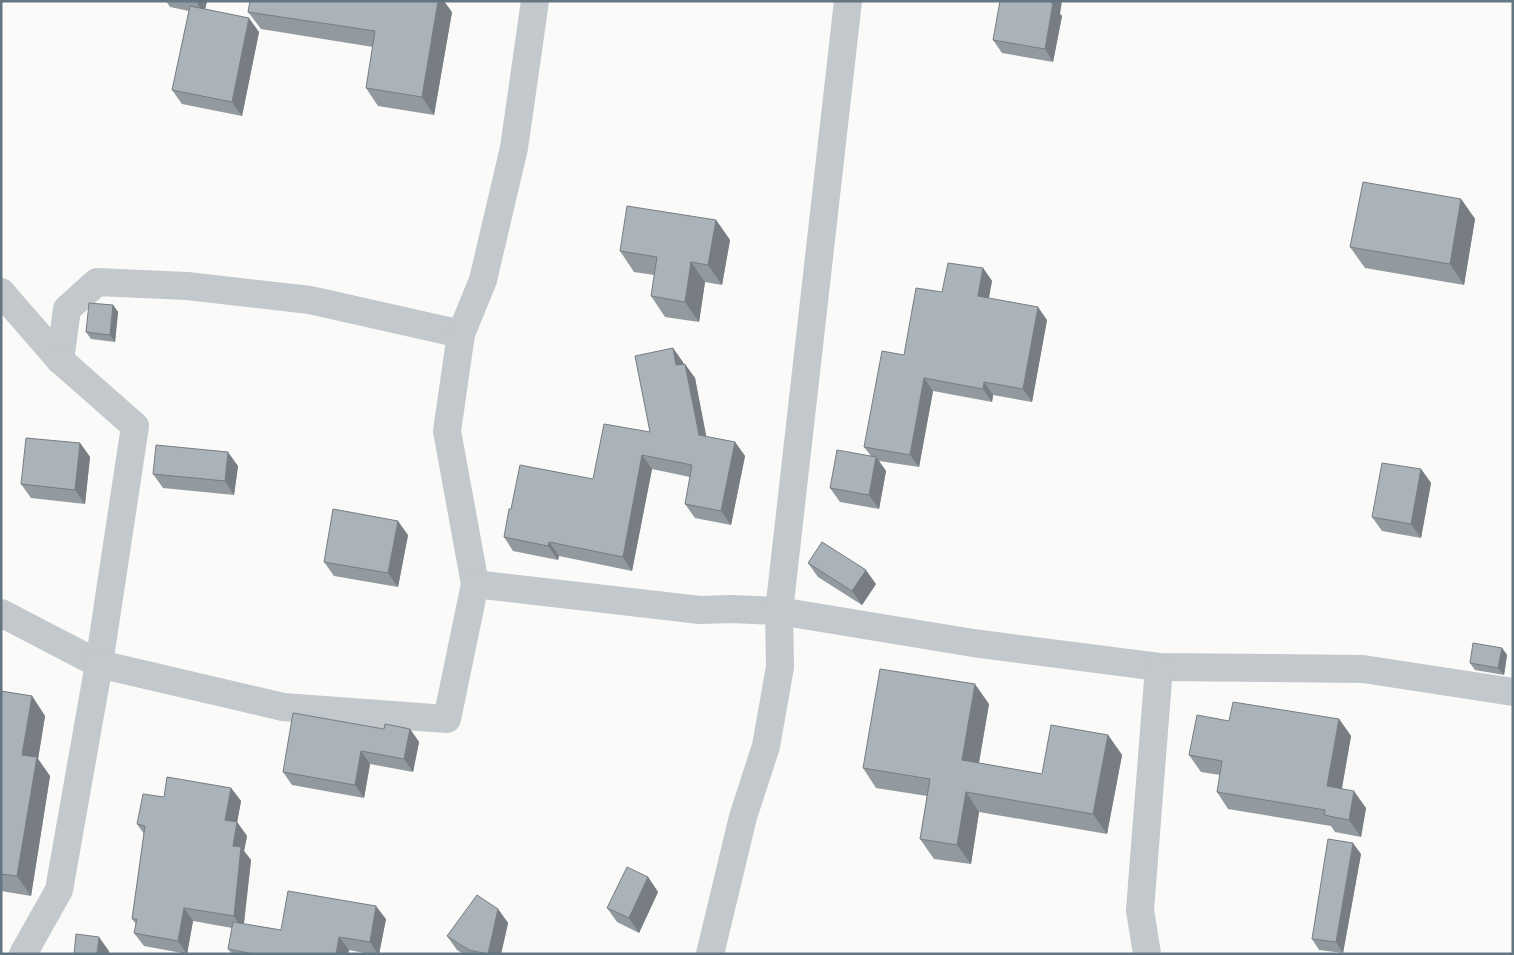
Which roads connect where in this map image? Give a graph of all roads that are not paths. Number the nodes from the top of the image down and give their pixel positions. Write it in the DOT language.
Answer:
graph roads {
  1 [pos="535,1"];
  2 [pos="848,1"];
  3 [pos="1,292"];
  4 [pos="461,334"];
  5 [pos="60,360"];
  6 [pos="475,584"];
  7 [pos="779,611"];
  8 [pos="1,614"];
  9 [pos="99,664"];
  10 [pos="1158,667"];
  11 [pos="1513,692"];
  12 [pos="23,954"];
  13 [pos="710,954"];
  14 [pos="1147,954"];
  1 -- 4 [label="street"];
  2 -- 7 [label="street"];
  3 -- 5 [label="street"];
  4 -- 5 [label="street"];
  4 -- 6 [label="street"];
  5 -- 9 [label="street"];
  6 -- 7 [label="street"];
  6 -- 9 [label="street"];
  7 -- 10 [label="street"];
  7 -- 13 [label="street"];
  8 -- 9 [label="street"];
  9 -- 12 [label="street"];
  10 -- 11 [label="street"];
  10 -- 14 [label="street"];
}
